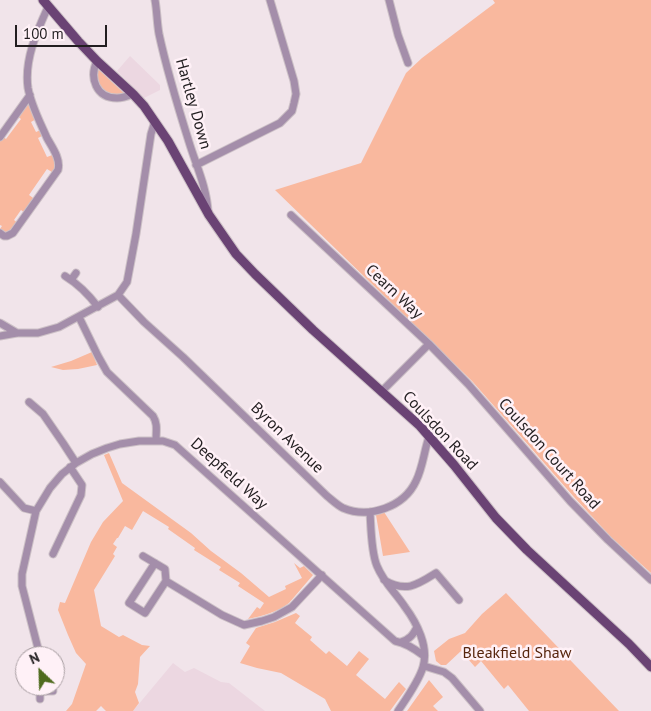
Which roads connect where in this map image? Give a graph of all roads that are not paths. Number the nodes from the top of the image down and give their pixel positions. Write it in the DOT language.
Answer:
graph roads {
  1 [pos="155,0"];
  2 [pos="270,0"];
  3 [pos="391,1"];
  4 [pos="46,3"];
  5 [pos="97,61"];
  6 [pos="408,63"];
  7 [pos="133,94"];
  8 [pos="30,95"];
  9 [pos="155,121"];
  10 [pos="0,137"];
  11 [pos="196,165"];
  12 [pos="209,215"];
  13 [pos="291,215"];
  14 [pos="0,233"];
  15 [pos="71,276"];
  16 [pos="118,295"];
  17 [pos="98,307"];
  18 [pos="80,317"];
  19 [pos="0,323"];
  20 [pos="17,333"];
  21 [pos="0,336"];
  22 [pos="429,344"];
  23 [pos="381,392"];
  24 [pos="29,402"];
  25 [pos="430,437"];
  26 [pos="156,440"];
  27 [pos="73,465"];
  28 [pos="0,482"];
  29 [pos="36,511"];
  30 [pos="370,512"];
  31 [pos="53,554"];
  32 [pos="144,556"];
  33 [pos="155,563"];
  34 [pos="322,575"];
  35 [pos="384,580"];
  36 [pos="651,580"];
  37 [pos="166,581"];
  38 [pos="459,600"];
  39 [pos="418,627"];
  40 [pos="401,642"];
  41 [pos="37,646"];
  42 [pos="424,656"];
  43 [pos="424,666"];
  44 [pos="651,667"];
  45 [pos="398,711"];
  46 [pos="480,711"];
  1 -- 11 [label="street, Hartley Down"];
  2 -- 11 [label="street"];
  3 -- 6 [label="street"];
  4 -- 5 [label="main road, Coulsdon Road"];
  4 -- 8 [label="street"];
  5 -- 7 [label="main road, Coulsdon Road"];
  5 -- 7 [label="street"];
  7 -- 9 [label="main road, Coulsdon Road"];
  8 -- 10 [label="street"];
  8 -- 14 [label="street"];
  9 -- 12 [label="main road, Coulsdon Road"];
  9 -- 16 [label="street"];
  11 -- 12 [label="street, Hartley Down"];
  12 -- 23 [label="main road, Coulsdon Road"];
  13 -- 22 [label="street, Cearn Way"];
  15 -- 17 [label="street"];
  16 -- 17 [label="street"];
  16 -- 30 [label="street, Byron Avenue"];
  17 -- 18 [label="street"];
  18 -- 20 [label="street"];
  18 -- 26 [label="street"];
  19 -- 20 [label="street"];
  20 -- 21 [label="street"];
  22 -- 23 [label="street"];
  22 -- 36 [label="street, Coulsdon Court Road"];
  23 -- 25 [label="main road, Coulsdon Road"];
  24 -- 27 [label="street"];
  25 -- 30 [label="street, Byron Avenue"];
  25 -- 44 [label="main road, Coulsdon Road"];
  26 -- 27 [label="street, Deepfield Way"];
  26 -- 34 [label="street, Deepfield Way"];
  27 -- 29 [label="street, Deepfield Way"];
  27 -- 31 [label="street"];
  28 -- 29 [label="street"];
  29 -- 41 [label="street, Deepfield Way"];
  30 -- 35 [label="street"];
  32 -- 33 [label="street"];
  33 -- 37 [label="street"];
  33 -- 37 [label="street"];
  34 -- 37 [label="street"];
  34 -- 40 [label="street, Deepfield Way"];
  35 -- 38 [label="street"];
  35 -- 39 [label="street"];
  39 -- 40 [label="street"];
  39 -- 42 [label="street"];
  40 -- 42 [label="street, Deepfield Way"];
  42 -- 43 [label="street"];
  43 -- 45 [label="street"];
  43 -- 46 [label="street"];
}
